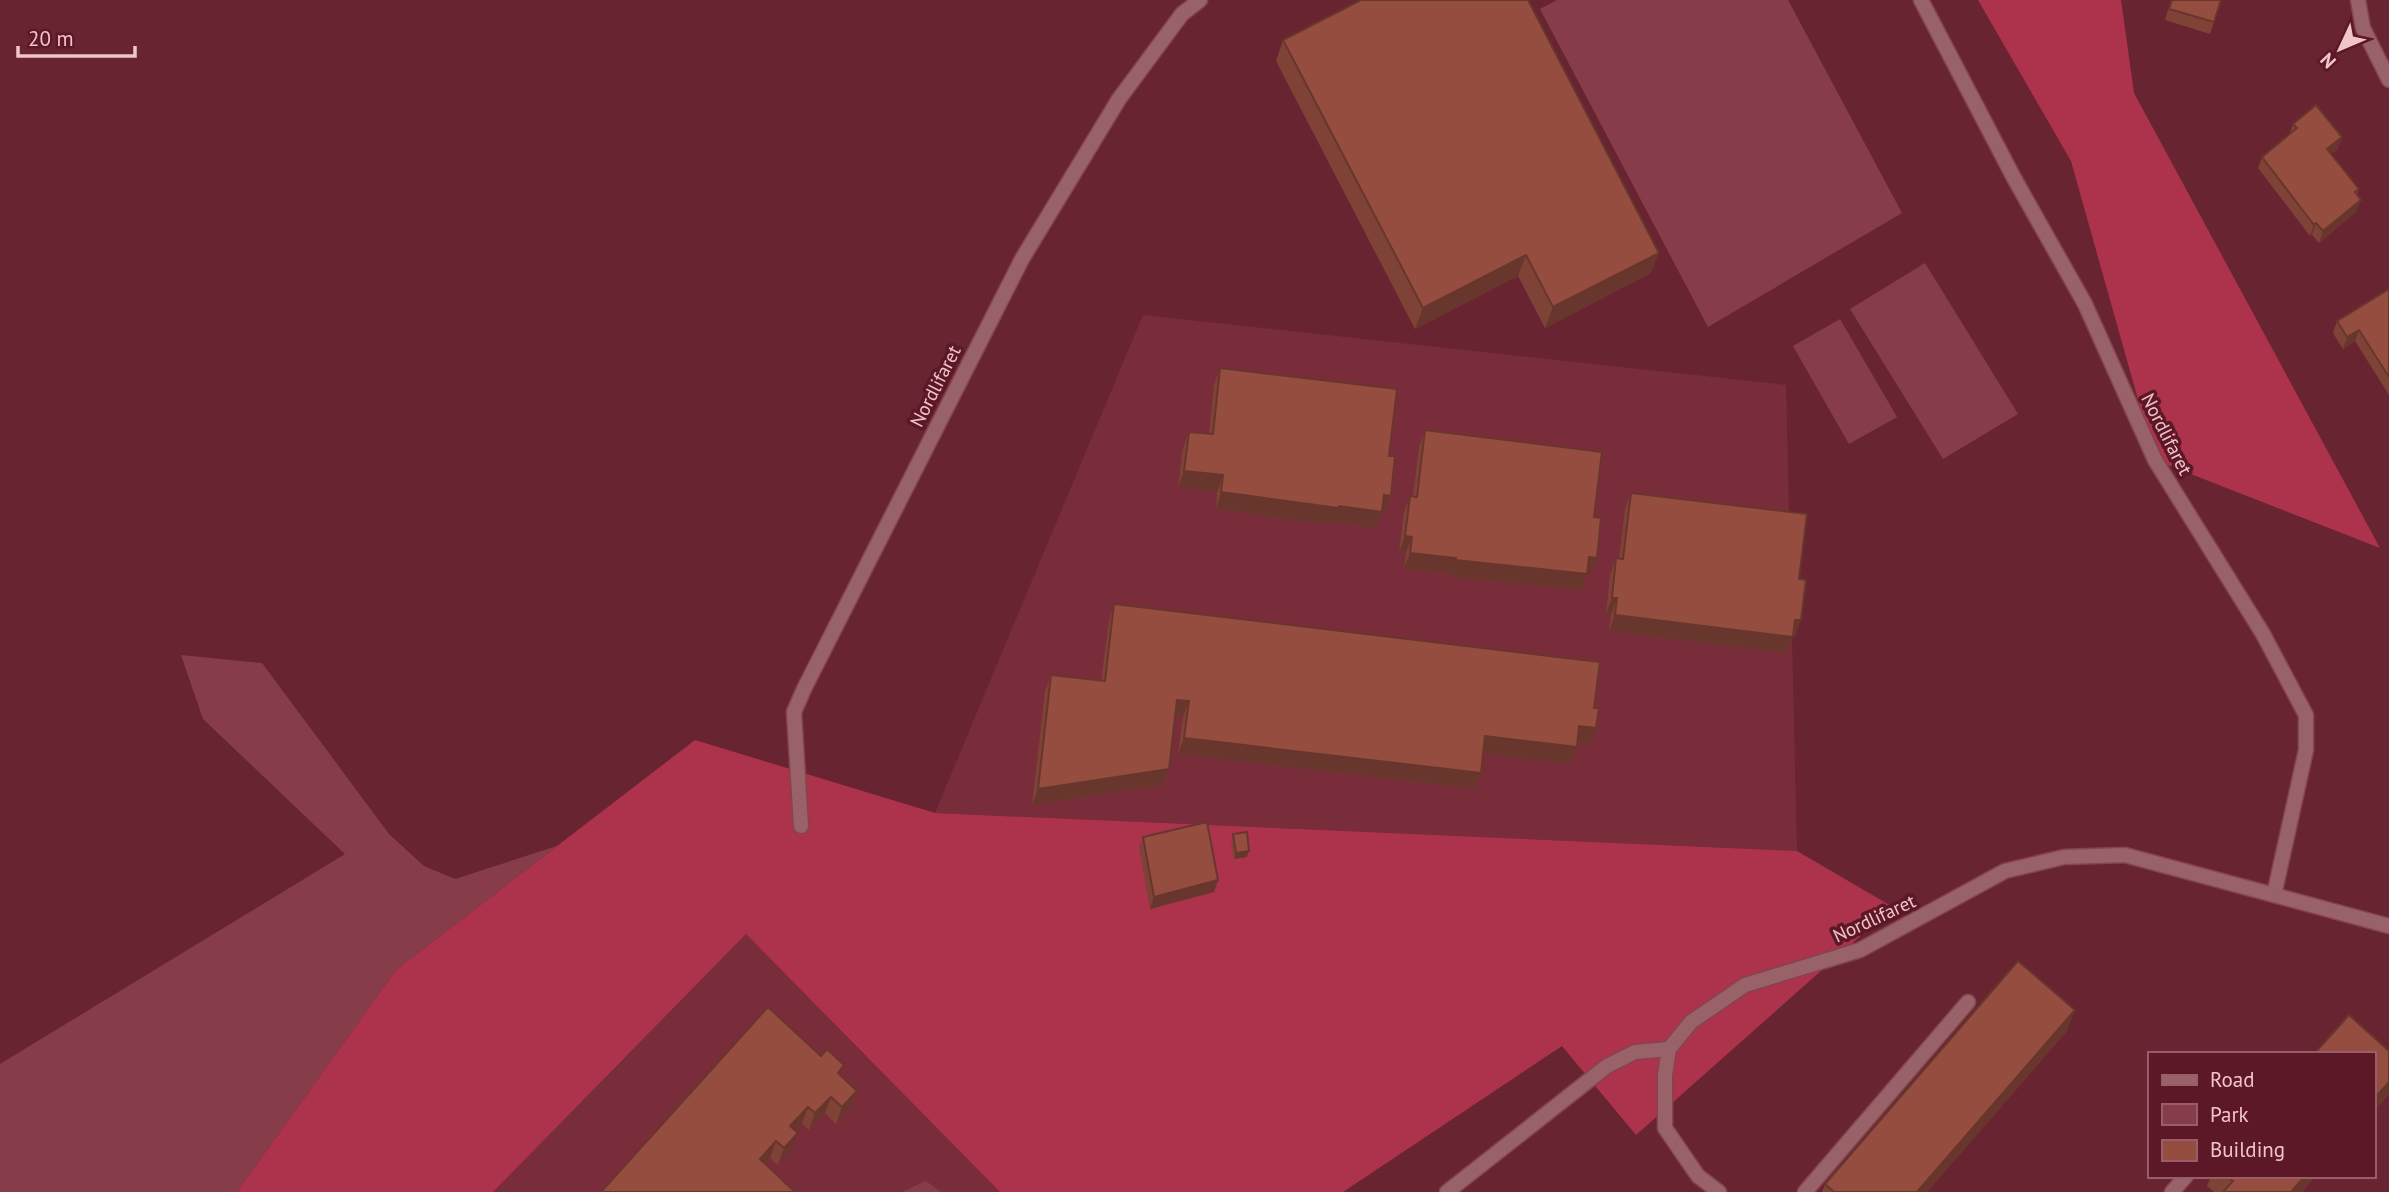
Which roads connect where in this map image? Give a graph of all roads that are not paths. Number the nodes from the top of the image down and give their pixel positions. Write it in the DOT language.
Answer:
graph roads {
  1 [pos="1200,0"];
  2 [pos="1921,0"];
  3 [pos="2358,0"];
  4 [pos="2389,80"];
  5 [pos="800,826"];
  6 [pos="2274,895"];
  7 [pos="2389,926"];
  8 [pos="1968,1002"];
  9 [pos="1670,1049"];
  10 [pos="2184,1178"];
  11 [pos="1447,1192"];
  12 [pos="1719,1192"];
  13 [pos="1805,1192"];
  14 [pos="2172,1192"];
  1 -- 5 [label="street, Nordlifaret"];
  2 -- 6 [label="street, Nordlifaret"];
  3 -- 4 [label="street"];
  6 -- 7 [label="street, Nordlifaret"];
  6 -- 9 [label="street, Nordlifaret"];
  8 -- 13 [label="street"];
  9 -- 11 [label="street"];
  9 -- 12 [label="street"];
  10 -- 14 [label="street"];
}
